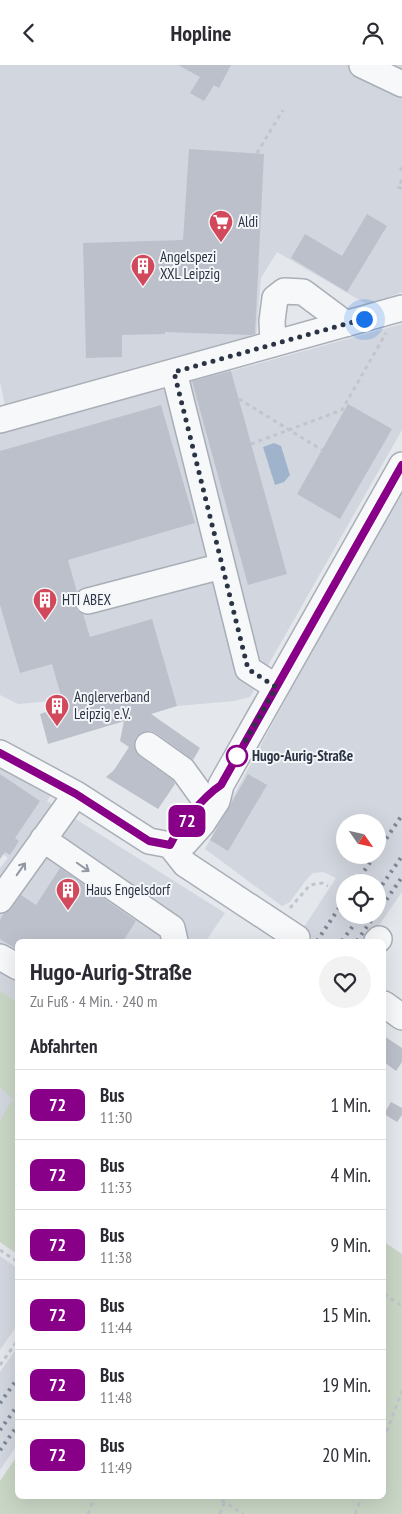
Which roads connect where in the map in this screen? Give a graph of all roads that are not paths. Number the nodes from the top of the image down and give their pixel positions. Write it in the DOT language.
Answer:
graph roads {
  1 [pos="362,65"];
  2 [pos="402,84"];
  3 [pos="401,308"];
  4 [pos="346,324"];
  5 [pos="273,344"];
  6 [pos="174,372"];
  7 [pos="0,420"];
  8 [pos="402,465"];
  9 [pos="222,566"];
  10 [pos="88,601"];
  11 [pos="276,687"];
  12 [pos="148,745"];
  13 [pos="0,753"];
  14 [pos="213,792"];
  15 [pos="76,794"];
  16 [pos="43,839"];
  17 [pos="170,845"];
  18 [pos="0,900"];
  19 [pos="297,938"];
  20 [pos="175,939"];
  21 [pos="0,957"];
  22 [pos="15,965"];
  23 [pos="386,1005"];
  24 [pos="402,1017"];
  1 -- 2 [label="street"];
  3 -- 4 [label="street"];
  4 -- 5 [label="street"];
  4 -- 5 [label="street"];
  5 -- 6 [label="street"];
  6 -- 7 [label="street"];
  6 -- 9 [label="street"];
  8 -- 11 [label="street"];
  9 -- 10 [label="street"];
  9 -- 11 [label="street"];
  11 -- 14 [label="street"];
  12 -- 14 [label="street"];
  13 -- 15 [label="street"];
  14 -- 17 [label="street"];
  15 -- 16 [label="street"];
  15 -- 17 [label="street"];
  18 -- 16 [label="street, one-way"];
  16 -- 20 [label="street, one-way"];
  17 -- 19 [label="street"];
  21 -- 22 [label="street"];
  23 -- 24 [label="street"];
}
